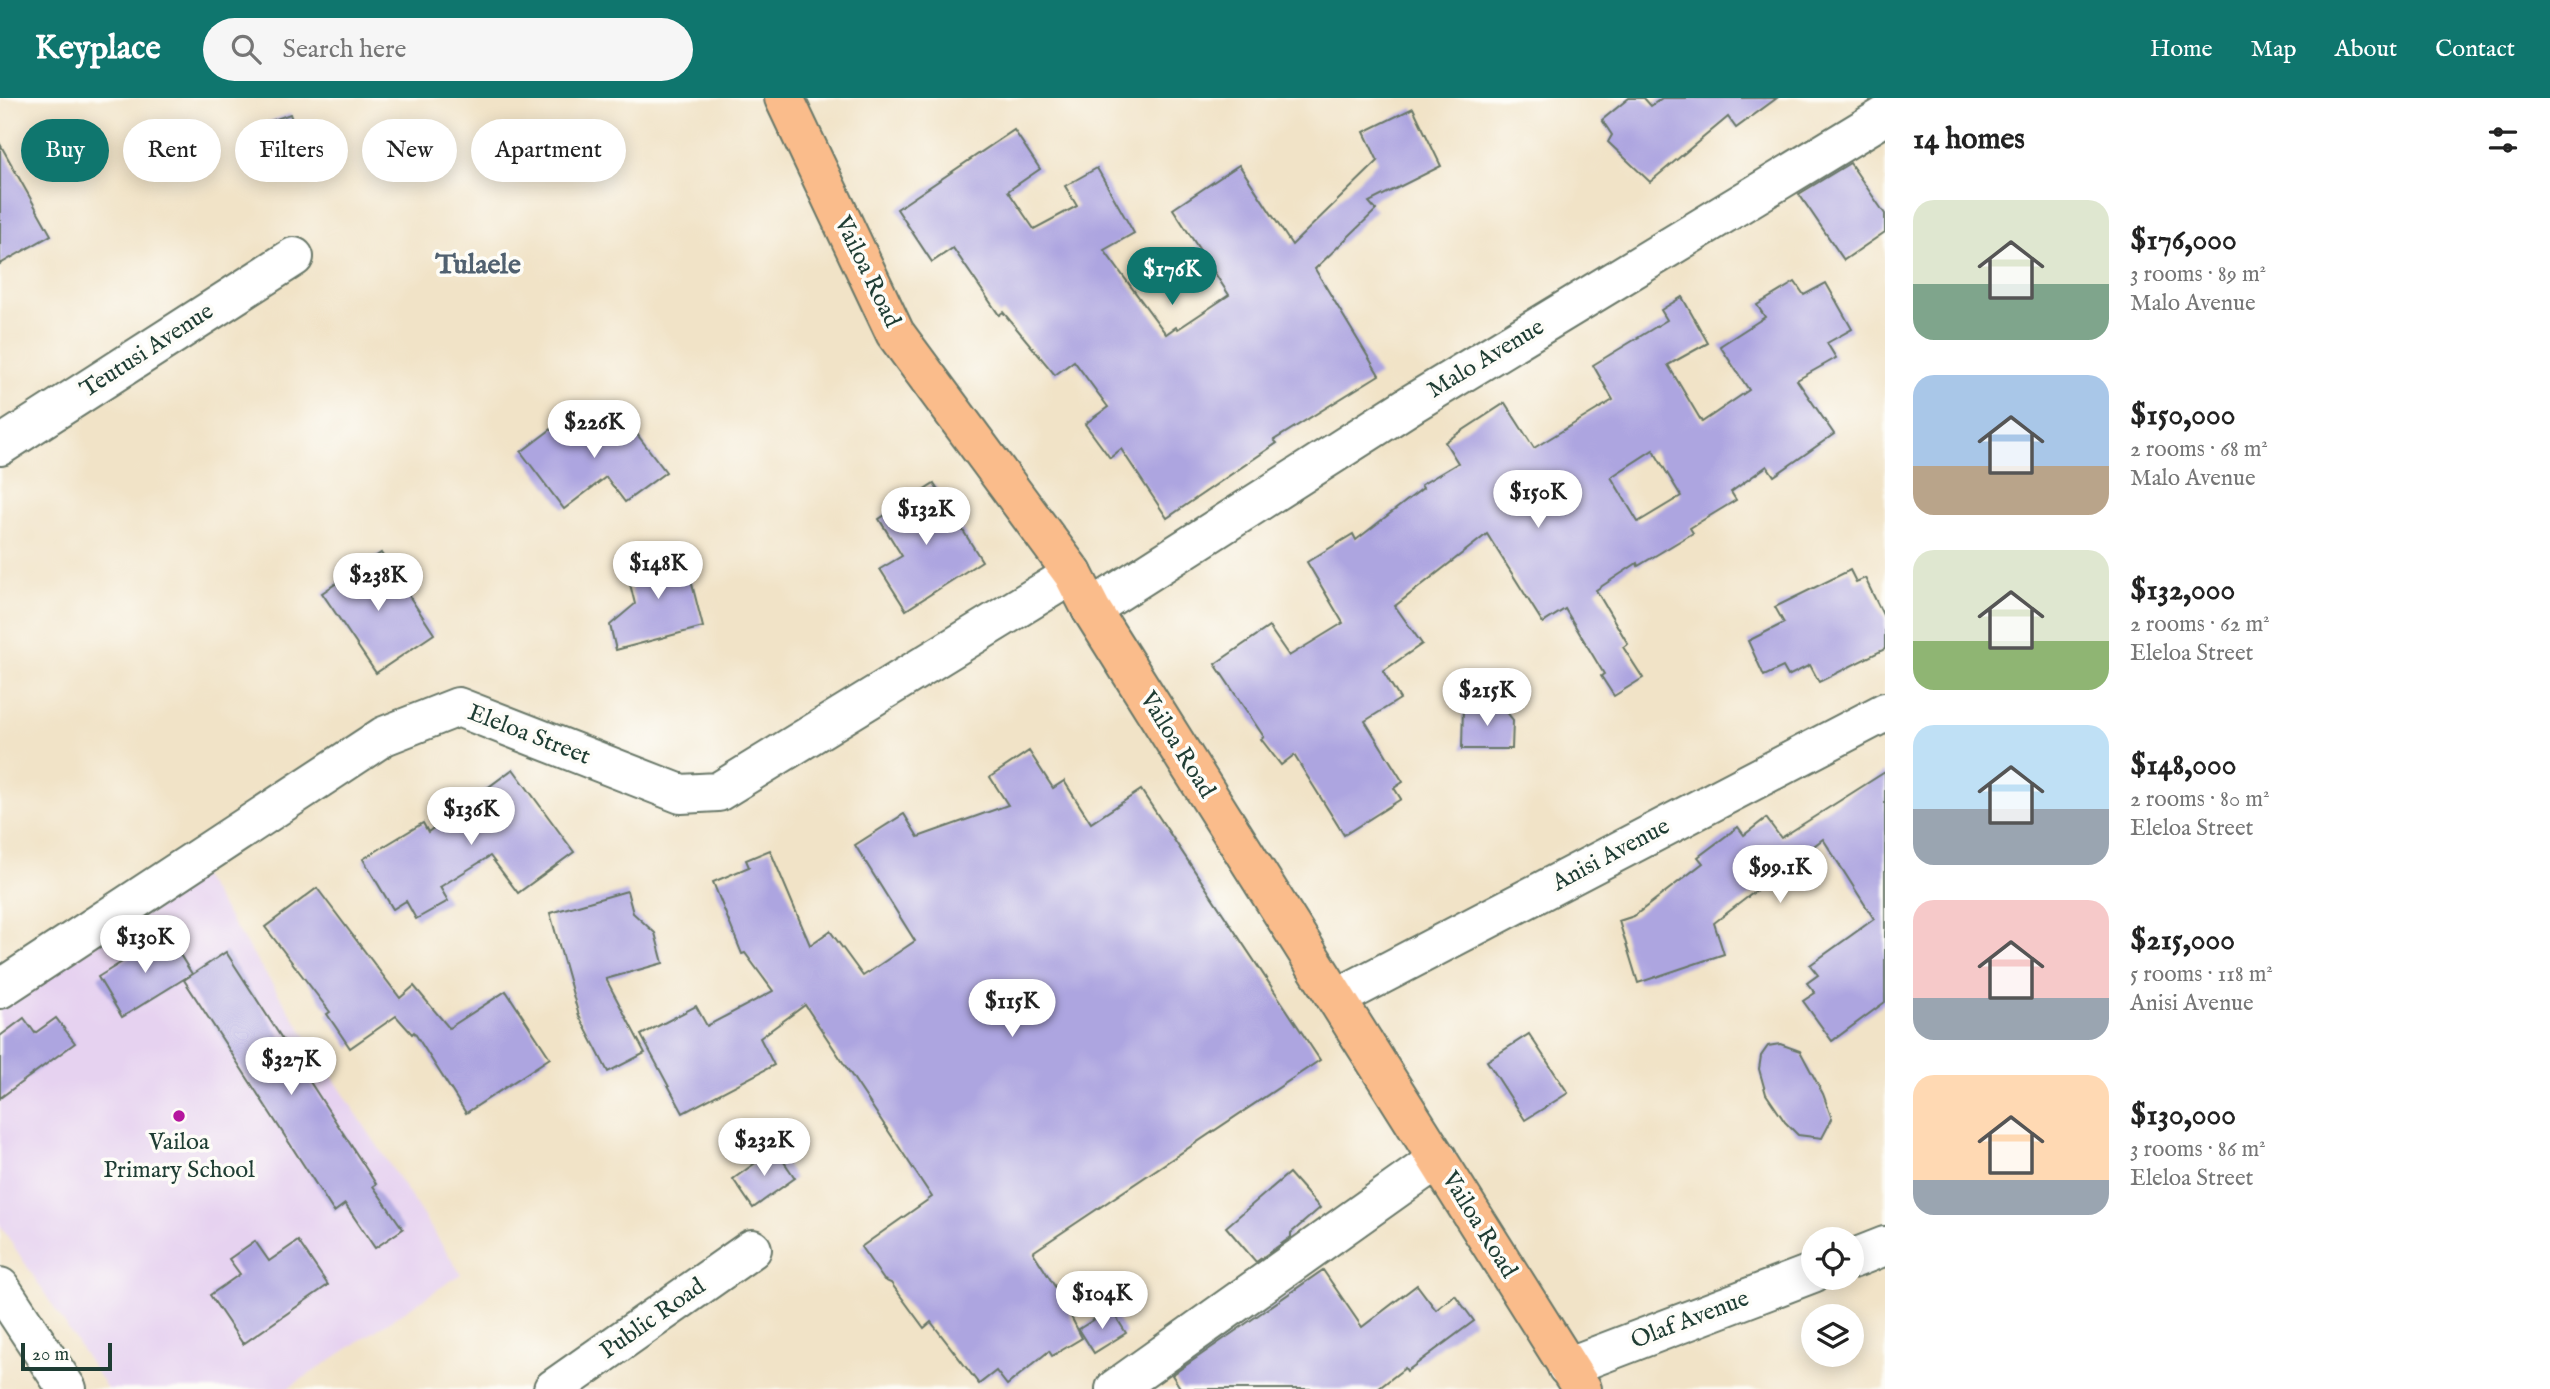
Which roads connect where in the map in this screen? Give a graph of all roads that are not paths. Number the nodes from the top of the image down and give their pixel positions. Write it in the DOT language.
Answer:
graph roads {
  1 [pos="784,98"];
  2 [pos="1885,116"];
  3 [pos="294,257"];
  4 [pos="0,446"];
  5 [pos="1073,574"];
  6 [pos="1091,609"];
  7 [pos="1885,712"];
  8 [pos="0,989"];
  9 [pos="1337,998"];
  10 [pos="1438,1159"];
  11 [pos="1885,1246"];
  12 [pos="752,1249"];
  13 [pos="1864,1254"];
  14 [pos="1801,1278"];
  15 [pos="0,1287"];
  16 [pos="1575,1378"];
  17 [pos="66,1389"];
  18 [pos="553,1389"];
  19 [pos="1115,1389"];
  1 -- 5 [label="main road, Vailoa Road"];
  2 -- 6 [label="street, Malo Avenue"];
  3 -- 4 [label="street, Teutusi Avenue"];
  5 -- 6 [label="main road, Vailoa Road"];
  5 -- 8 [label="street, Eleloa Street"];
  6 -- 9 [label="main road, Vailoa Road"];
  7 -- 9 [label="street, Anisi Avenue"];
  9 -- 10 [label="main road, Vailoa Road"];
  10 -- 16 [label="main road, Vailoa Road"];
  10 -- 19 [label="street"];
  11 -- 13 [label="street"];
  12 -- 18 [label="street, Public Road"];
  14 -- 16 [label="street, Olaf Avenue"];
  15 -- 17 [label="street"];
}
